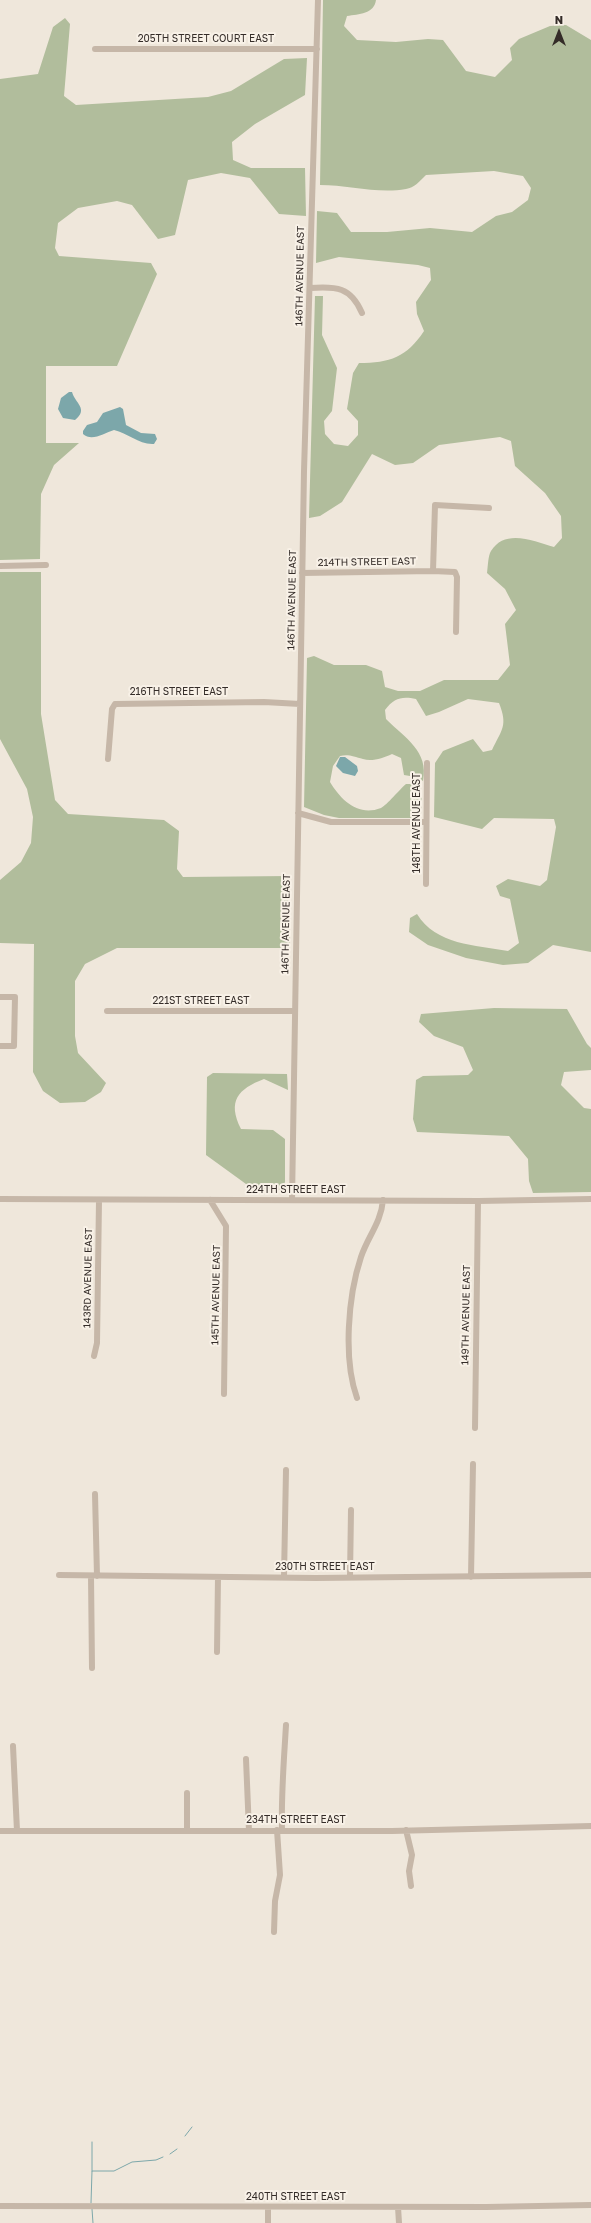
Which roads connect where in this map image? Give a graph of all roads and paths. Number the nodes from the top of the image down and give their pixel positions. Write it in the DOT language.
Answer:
graph roads {
  1 [pos="318,0"];
  2 [pos="95,49"];
  3 [pos="317,49"];
  4 [pos="310,288"];
  5 [pos="362,314"];
  6 [pos="489,508"];
  7 [pos="46,565"];
  8 [pos="0,566"];
  9 [pos="433,571"];
  10 [pos="302,573"];
  11 [pos="456,632"];
  12 [pos="300,704"];
  13 [pos="108,759"];
  14 [pos="427,763"];
  15 [pos="298,813"];
  16 [pos="426,822"];
  17 [pos="426,884"];
  18 [pos="0,997"];
  19 [pos="107,1011"];
  20 [pos="294,1011"];
  21 [pos="0,1046"];
  22 [pos="0,1199"];
  23 [pos="591,1199"];
  24 [pos="99,1200"];
  25 [pos="210,1200"];
  26 [pos="292,1200"];
  27 [pos="383,1200"];
  28 [pos="478,1201"];
  29 [pos="94,1356"];
  30 [pos="224,1394"];
  31 [pos="357,1398"];
  32 [pos="476,1428"];
  33 [pos="473,1464"];
  34 [pos="286,1470"];
  35 [pos="95,1494"];
  36 [pos="351,1510"];
  37 [pos="591,1575"];
  38 [pos="59,1576"];
  39 [pos="94,1576"];
  40 [pos="218,1577"];
  41 [pos="284,1577"];
  42 [pos="350,1577"];
  43 [pos="471,1577"];
  44 [pos="217,1652"];
  45 [pos="92,1668"];
  46 [pos="286,1725"];
  47 [pos="13,1746"];
  48 [pos="246,1760"];
  49 [pos="187,1794"];
  50 [pos="591,1826"];
  51 [pos="187,1830"];
  52 [pos="279,1830"];
  53 [pos="406,1830"];
  54 [pos="0,1831"];
  55 [pos="18,1831"];
  56 [pos="250,1831"];
  57 [pos="411,1886"];
  58 [pos="274,1932"];
  59 [pos="591,2205"];
  60 [pos="0,2206"];
  61 [pos="268,2207"];
  62 [pos="398,2207"];
  63 [pos="268,2223"];
  64 [pos="399,2223"];
  1 -- 3 [label="street, 146TH AVENUE EAST"];
  2 -- 3 [label="street, 205TH STREET COURT EAST"];
  3 -- 4 [label="street, 146TH AVENUE EAST"];
  4 -- 5 [label="street"];
  4 -- 10 [label="street, 146TH AVENUE EAST"];
  6 -- 9 [label="street"];
  7 -- 8 [label="street"];
  9 -- 10 [label="street, 214TH STREET EAST"];
  9 -- 11 [label="street"];
  10 -- 12 [label="street, 146TH AVENUE EAST"];
  12 -- 13 [label="street, 216TH STREET EAST"];
  12 -- 15 [label="street, 146TH AVENUE EAST"];
  14 -- 16 [label="street, 148TH AVENUE EAST"];
  15 -- 16 [label="street"];
  15 -- 20 [label="street, 146TH AVENUE EAST"];
  16 -- 17 [label="street, 148TH AVENUE EAST"];
  18 -- 21 [label="street"];
  19 -- 20 [label="street, 221ST STREET EAST"];
  20 -- 26 [label="street, 146TH AVENUE EAST"];
  22 -- 24 [label="street, 224TH STREET EAST"];
  23 -- 28 [label="street, 224TH STREET EAST"];
  24 -- 25 [label="street, 224TH STREET EAST"];
  24 -- 29 [label="street, 143RD AVENUE EAST"];
  25 -- 26 [label="street, 224TH STREET EAST"];
  25 -- 30 [label="street, 145TH AVENUE EAST"];
  26 -- 27 [label="street, 224TH STREET EAST"];
  27 -- 28 [label="street, 224TH STREET EAST"];
  27 -- 31 [label="street"];
  28 -- 32 [label="street, 149TH AVENUE EAST"];
  33 -- 43 [label="street"];
  34 -- 41 [label="street"];
  35 -- 39 [label="street"];
  36 -- 42 [label="street"];
  37 -- 43 [label="street, 230TH STREET EAST"];
  38 -- 39 [label="street, 230TH STREET EAST"];
  39 -- 40 [label="street, 230TH STREET EAST"];
  39 -- 45 [label="street"];
  40 -- 41 [label="street, 230TH STREET EAST"];
  40 -- 44 [label="street"];
  41 -- 42 [label="street, 230TH STREET EAST"];
  42 -- 43 [label="street, 230TH STREET EAST"];
  46 -- 52 [label="street"];
  47 -- 55 [label="street"];
  48 -- 56 [label="street"];
  49 -- 51 [label="street"];
  50 -- 53 [label="street, 234TH STREET EAST"];
  51 -- 55 [label="street, 234TH STREET EAST"];
  51 -- 56 [label="street, 234TH STREET EAST"];
  52 -- 53 [label="street, 234TH STREET EAST"];
  52 -- 56 [label="street, 234TH STREET EAST"];
  52 -- 58 [label="street"];
  53 -- 57 [label="street"];
  54 -- 55 [label="street, 234TH STREET EAST"];
  59 -- 62 [label="street, 240TH STREET EAST"];
  60 -- 61 [label="street, 240TH STREET EAST"];
  61 -- 62 [label="street, 240TH STREET EAST"];
  61 -- 63 [label="street"];
  62 -- 64 [label="street"];
}
